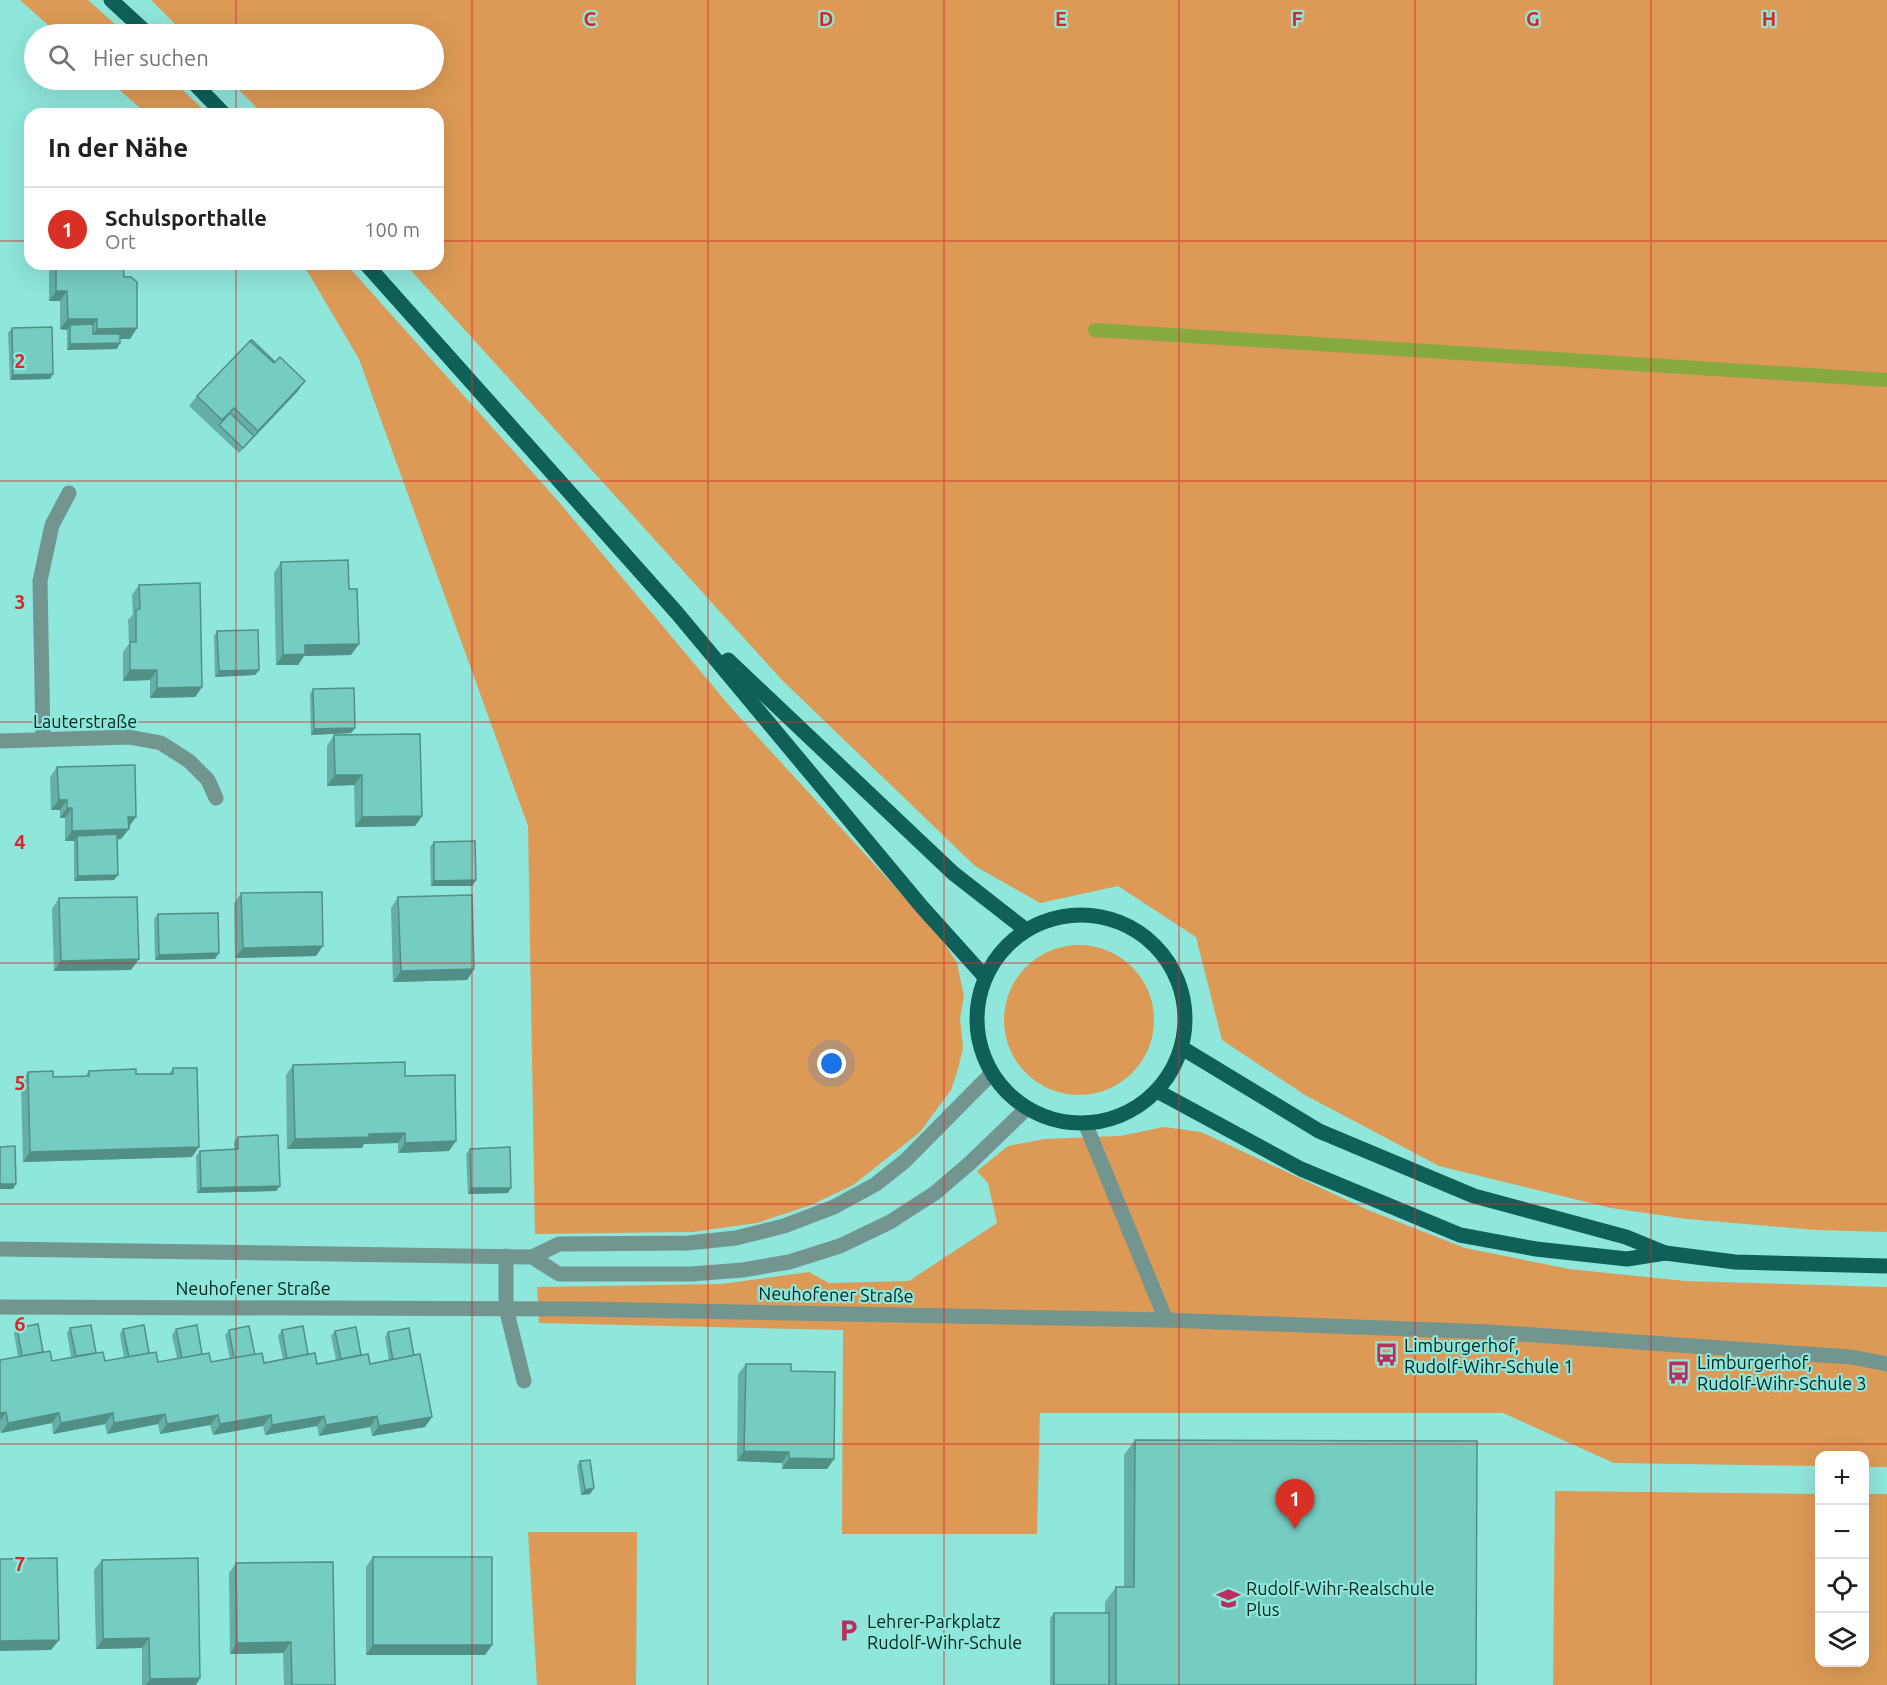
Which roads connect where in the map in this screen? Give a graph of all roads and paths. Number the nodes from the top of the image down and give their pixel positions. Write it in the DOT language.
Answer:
graph roads {
  1 [pos="111,0"];
  2 [pos="137,24"];
  3 [pos="201,90"];
  4 [pos="218,108"];
  5 [pos="371,270"];
  6 [pos="69,494"];
  7 [pos="678,613"];
  8 [pos="43,739"];
  9 [pos="0,741"];
  10 [pos="216,798"];
  11 [pos="1026,930"];
  12 [pos="985,977"];
  13 [pos="1182,1048"];
  14 [pos="992,1073"];
  15 [pos="1157,1091"];
  16 [pos="1026,1109"];
  17 [pos="1085,1123"];
  18 [pos="0,1249"];
  19 [pos="1665,1253"];
  20 [pos="506,1256"];
  21 [pos="532,1257"];
  22 [pos="1887,1266"];
  23 [pos="0,1307"];
  24 [pos="506,1308"];
  25 [pos="1166,1320"];
  26 [pos="1887,1364"];
  27 [pos="524,1382"];
  1 -- 2 [label="main road"];
  3 -- 4 [label="main road"];
  5 -- 7 [label="main road"];
  6 -- 8 [label="street"];
  7 -- 11 [label="main road"];
  7 -- 12 [label="main road"];
  8 -- 9 [label="street, Lauterstraße"];
  8 -- 10 [label="street, Lauterstraße"];
  11 -- 12 [label="main road"];
  11 -- 13 [label="main road"];
  12 -- 14 [label="main road"];
  13 -- 15 [label="main road"];
  13 -- 19 [label="main road"];
  14 -- 16 [label="main road"];
  14 -- 21 [label="street, Neuhofener Straße"];
  15 -- 17 [label="main road"];
  15 -- 19 [label="main road"];
  16 -- 17 [label="main road"];
  16 -- 21 [label="street, Neuhofener Straße"];
  17 -- 25 [label="street"];
  18 -- 20 [label="street, Neuhofener Straße"];
  19 -- 22 [label="main road"];
  20 -- 21 [label="street, Neuhofener Straße"];
  20 -- 24 [label="street"];
  23 -- 24 [label="street, Neuhofener Straße"];
  24 -- 25 [label="street, Neuhofener Straße"];
  24 -- 27 [label="street"];
  25 -- 26 [label="street, Neuhofener Straße"];
}
